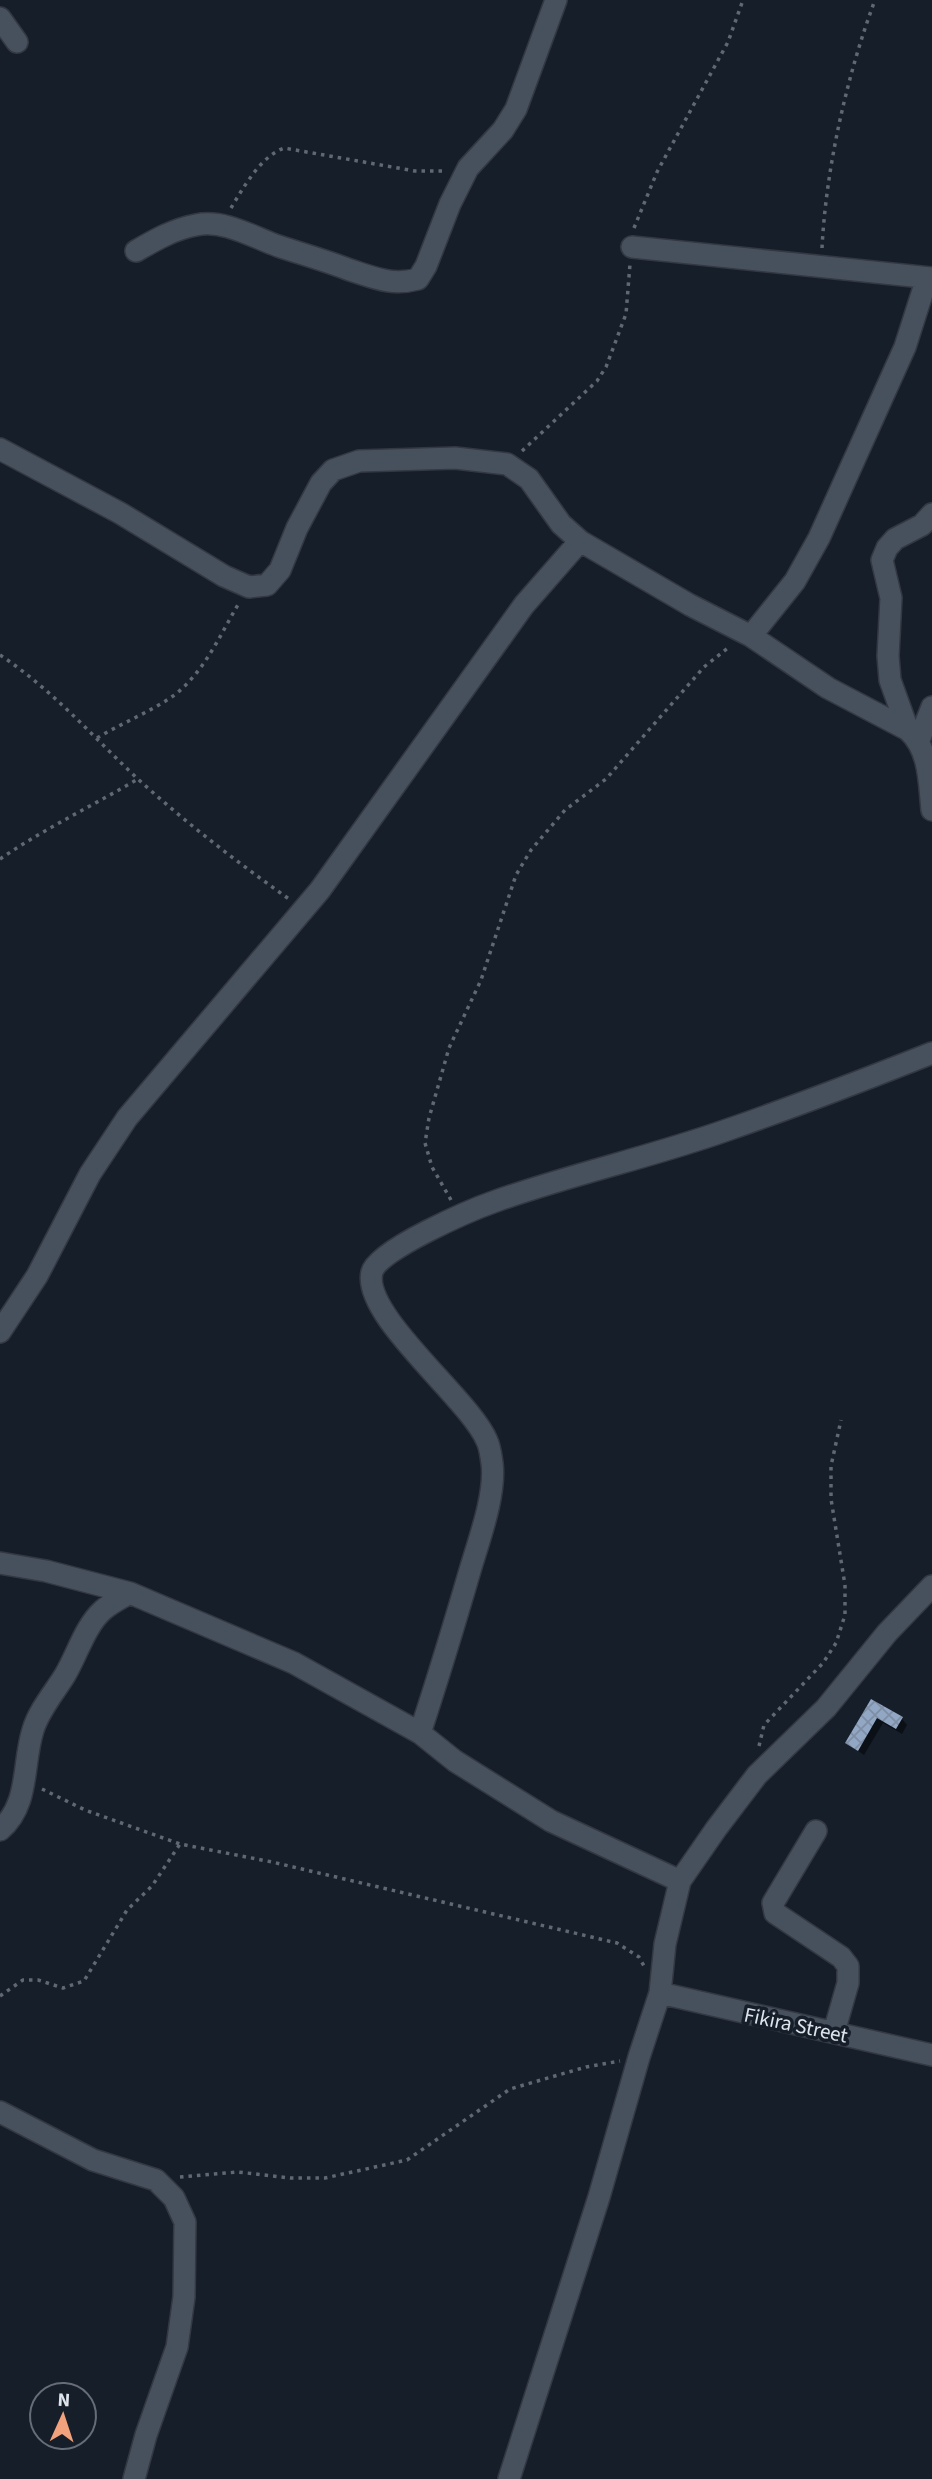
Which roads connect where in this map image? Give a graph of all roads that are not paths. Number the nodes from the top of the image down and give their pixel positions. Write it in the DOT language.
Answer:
graph roads {
  1 [pos="556,0"];
  2 [pos="0,18"];
  3 [pos="17,42"];
  4 [pos="632,247"];
  5 [pos="136,251"];
  6 [pos="929,278"];
  7 [pos="0,449"];
  8 [pos="932,514"];
  9 [pos="580,541"];
  10 [pos="751,636"];
  11 [pos="932,707"];
  12 [pos="913,735"];
  13 [pos="932,810"];
  14 [pos="932,1054"];
  15 [pos="0,1332"];
  16 [pos="0,1563"];
  17 [pos="932,1586"];
  18 [pos="130,1593"];
  19 [pos="420,1733"];
  20 [pos="0,1830"];
  21 [pos="816,1831"];
  22 [pos="680,1881"];
  23 [pos="660,1993"];
  24 [pos="834,2032"];
  25 [pos="932,2055"];
  26 [pos="0,2093"];
  27 [pos="5,2113"];
  28 [pos="134,2479"];
  29 [pos="509,2479"];
  1 -- 5 [label="street"];
  2 -- 3 [label="street"];
  4 -- 6 [label="street"];
  6 -- 10 [label="street"];
  7 -- 9 [label="street"];
  8 -- 12 [label="street"];
  9 -- 10 [label="street"];
  9 -- 15 [label="street"];
  10 -- 12 [label="street"];
  11 -- 12 [label="street"];
  12 -- 13 [label="street"];
  14 -- 19 [label="street"];
  16 -- 18 [label="street"];
  17 -- 22 [label="street"];
  18 -- 19 [label="street"];
  18 -- 20 [label="street"];
  19 -- 22 [label="street"];
  21 -- 24 [label="street"];
  22 -- 23 [label="street"];
  23 -- 24 [label="street, Fikira Street"];
  23 -- 29 [label="street"];
  24 -- 25 [label="street, Fikira Street"];
  26 -- 27 [label="street"];
  27 -- 28 [label="street"];
}
